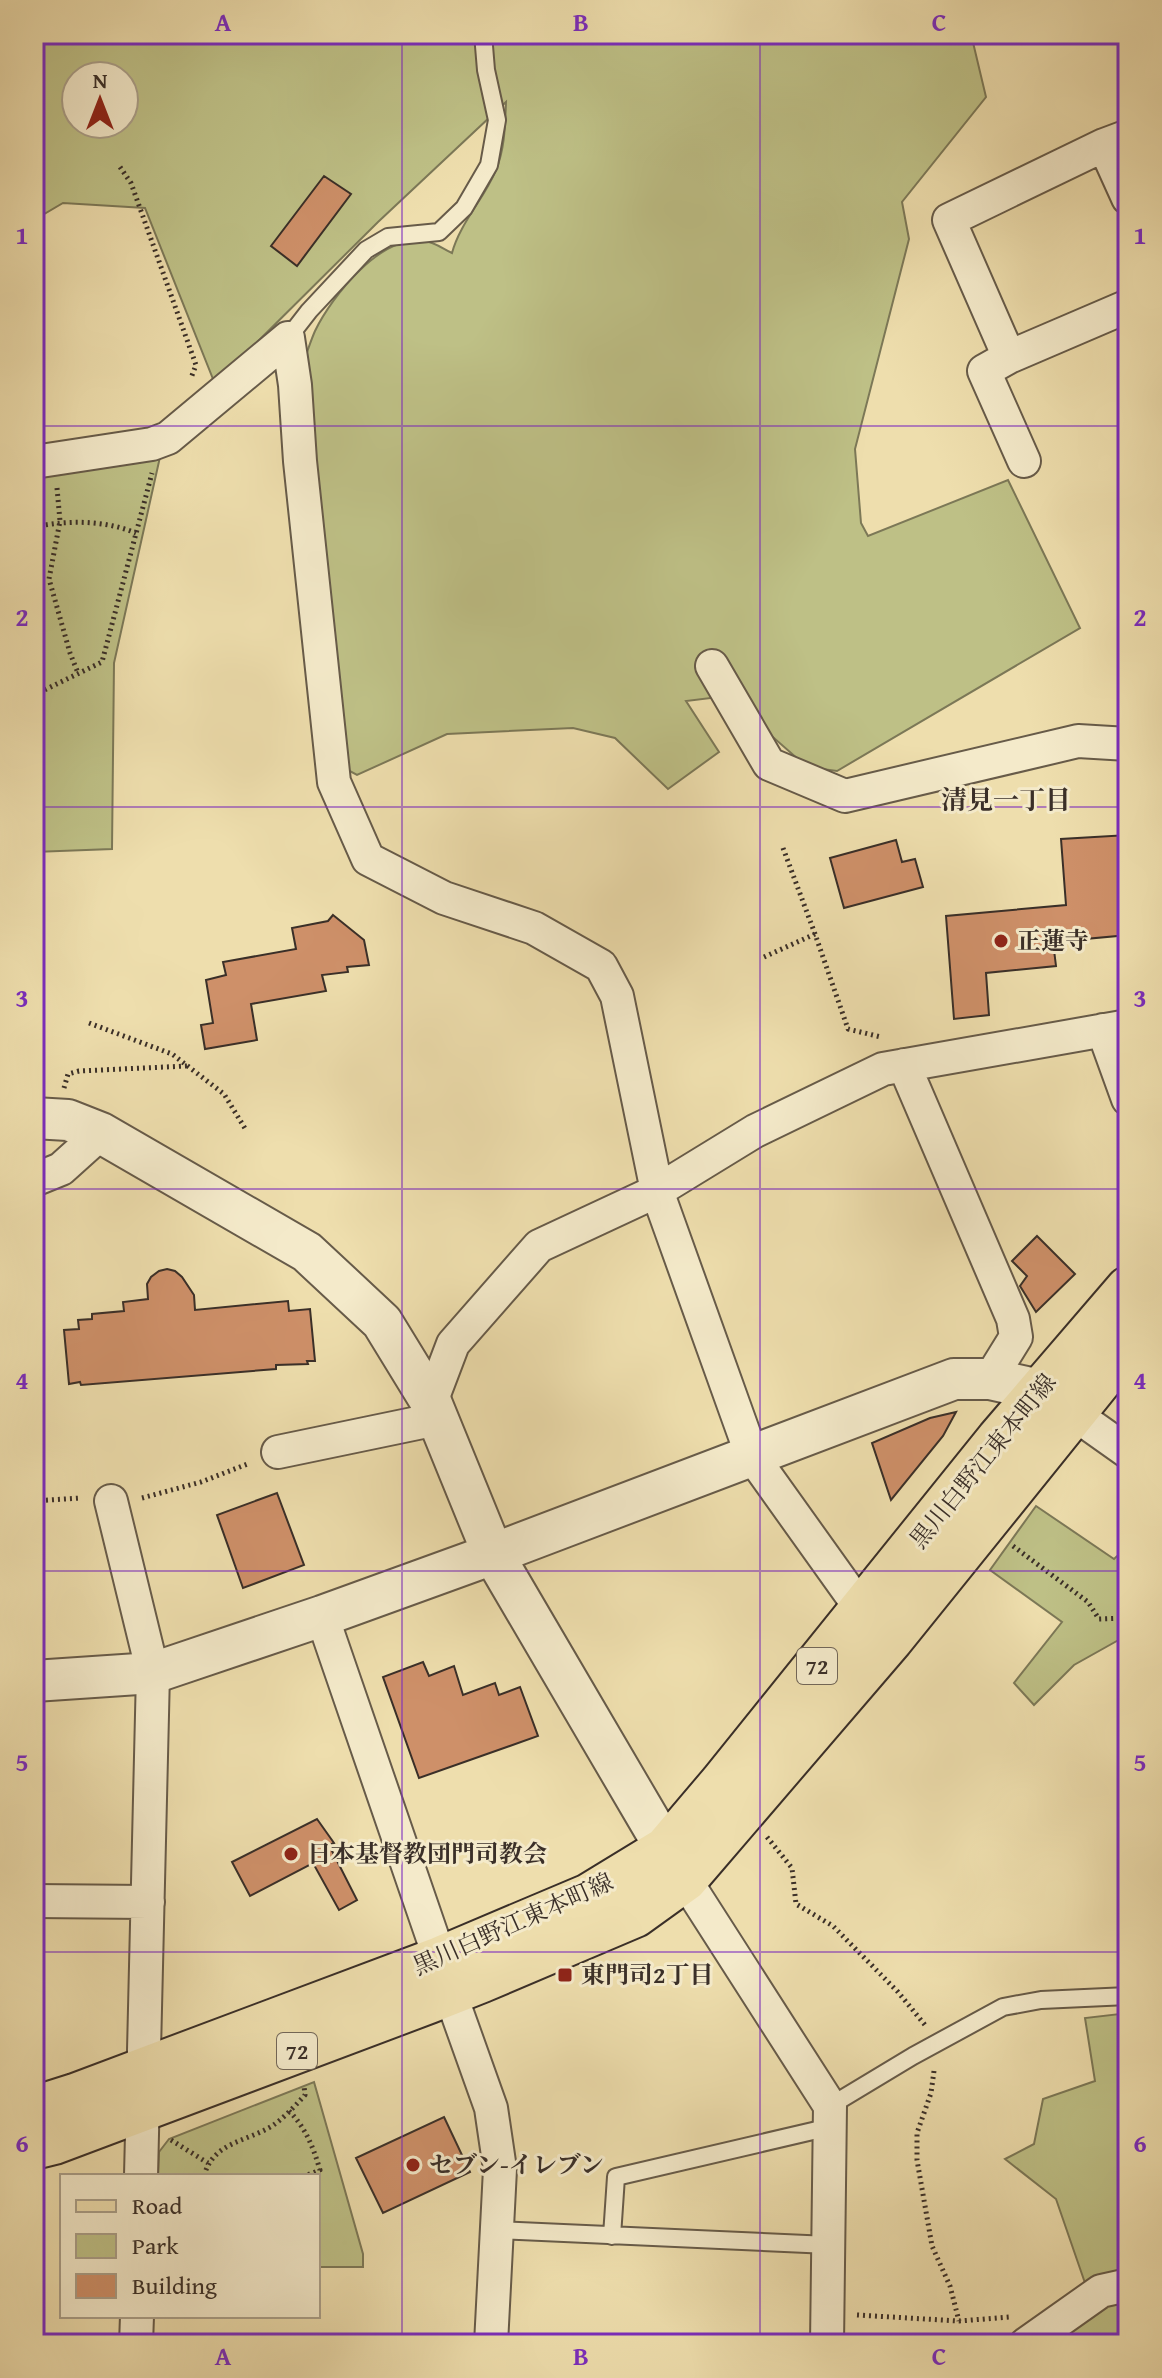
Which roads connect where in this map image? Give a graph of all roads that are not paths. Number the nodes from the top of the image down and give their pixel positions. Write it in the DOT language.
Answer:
graph roads {
  1 [pos="483,34"];
  2 [pos="1116,141"];
  3 [pos="1128,198"];
  4 [pos="1128,306"];
  5 [pos="288,338"];
  6 [pos="1009,357"];
  7 [pos="1024,461"];
  8 [pos="34,462"];
  9 [pos="712,666"];
  10 [pos="1128,744"];
  11 [pos="1116,1028"];
  12 [pos="912,1064"];
  13 [pos="1128,1099"];
  14 [pos="47,1119"];
  15 [pos="101,1133"];
  16 [pos="34,1180"];
  17 [pos="657,1191"];
  18 [pos="1128,1289"];
  19 [pos="1128,1345"];
  20 [pos="990,1379"];
  21 [pos="1056,1402"];
  22 [pos="434,1411"];
  23 [pos="278,1452"];
  24 [pos="1128,1452"];
  25 [pos="752,1456"];
  26 [pos="111,1501"];
  27 [pos="493,1554"];
  28 [pos="322,1616"];
  29 [pos="876,1625"];
  30 [pos="153,1673"];
  31 [pos="34,1681"];
  32 [pos="675,1864"];
  33 [pos="34,1901"];
  34 [pos="148,1902"];
  35 [pos="445,1976"];
  36 [pos="1128,1996"];
  37 [pos="150,2104"];
  38 [pos="34,2109"];
  39 [pos="830,2116"];
  40 [pos="34,2147"];
  41 [pos="141,2174"];
  42 [pos="497,2230"];
  43 [pos="612,2236"];
  44 [pos="829,2245"];
  45 [pos="1128,2285"];
  46 [pos="137,2318"];
  47 [pos="828,2329"];
  48 [pos="1020,2330"];
  49 [pos="136,2344"];
  50 [pos="491,2344"];
  1 -- 5 [label="lane"];
  2 -- 3 [label="street"];
  2 -- 6 [label="street"];
  4 -- 6 [label="street"];
  5 -- 8 [label="street"];
  5 -- 17 [label="street"];
  6 -- 7 [label="street"];
  9 -- 10 [label="street"];
  11 -- 12 [label="street"];
  11 -- 13 [label="street"];
  12 -- 17 [label="street"];
  12 -- 20 [label="street"];
  14 -- 15 [label="street"];
  15 -- 16 [label="street"];
  15 -- 22 [label="street"];
  17 -- 22 [label="street"];
  17 -- 25 [label="street"];
  18 -- 21 [label="main road, 黒川白野江東本町線 / 72"];
  19 -- 21 [label="main road, 黒川白野江東本町線 / 72"];
  20 -- 21 [label="street"];
  20 -- 25 [label="street"];
  21 -- 24 [label="street"];
  21 -- 29 [label="main road, 黒川白野江東本町線 / 72"];
  22 -- 23 [label="street"];
  22 -- 27 [label="street"];
  25 -- 27 [label="street"];
  25 -- 29 [label="street"];
  26 -- 30 [label="street"];
  27 -- 28 [label="street"];
  27 -- 32 [label="street"];
  28 -- 30 [label="street"];
  28 -- 35 [label="street"];
  29 -- 32 [label="main road, 黒川白野江東本町線 / 72"];
  30 -- 31 [label="street"];
  30 -- 34 [label="street"];
  32 -- 35 [label="main road, 黒川白野江東本町線 / 72"];
  32 -- 39 [label="street"];
  33 -- 34 [label="street"];
  34 -- 37 [label="street"];
  35 -- 37 [label="main road, 黒川白野江東本町線 / 72"];
  35 -- 42 [label="street"];
  36 -- 39 [label="lane"];
  37 -- 38 [label="main road, 黒川白野江東本町線 / 72"];
  37 -- 40 [label="main road, 黒川白野江東本町線 / 72"];
  37 -- 41 [label="street"];
  39 -- 43 [label="lane"];
  39 -- 44 [label="street"];
  42 -- 43 [label="lane"];
  42 -- 50 [label="street"];
  43 -- 44 [label="lane"];
  44 -- 47 [label="street"];
  45 -- 48 [label="street"];
  46 -- 49 [label="street"];
}
